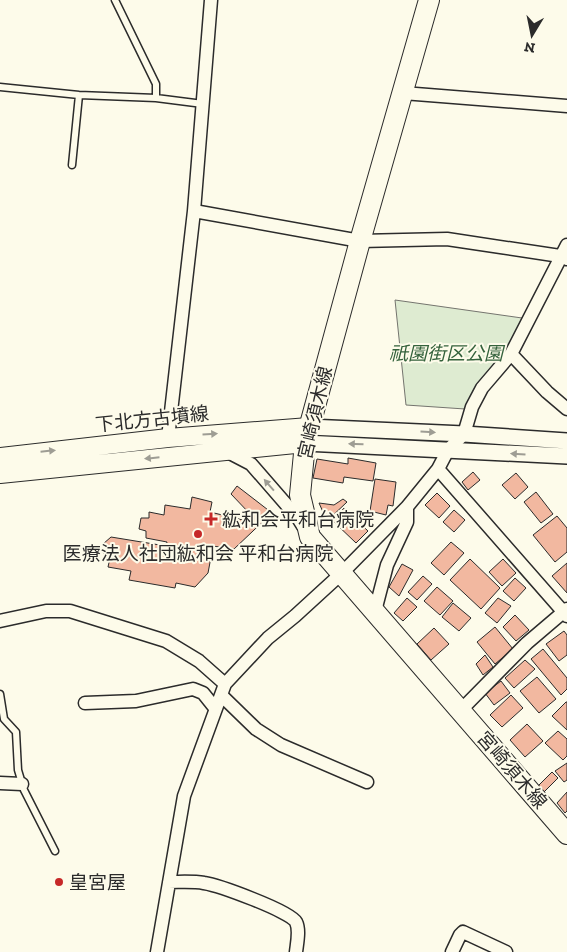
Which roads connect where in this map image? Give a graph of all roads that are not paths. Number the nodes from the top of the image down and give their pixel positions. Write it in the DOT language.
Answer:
graph roads {
  1 [pos="115,0"];
  2 [pos="211,0"];
  3 [pos="429,0"];
  4 [pos="0,87"];
  5 [pos="402,93"];
  6 [pos="79,95"];
  7 [pos="156,98"];
  8 [pos="203,104"];
  9 [pos="567,106"];
  10 [pos="72,165"];
  11 [pos="194,211"];
  12 [pos="360,241"];
  13 [pos="565,253"];
  14 [pos="511,354"];
  15 [pos="567,409"];
  16 [pos="464,434"];
  17 [pos="307,435"];
  18 [pos="168,438"];
  19 [pos="567,441"];
  20 [pos="225,450"];
  21 [pos="448,450"];
  22 [pos="567,456"];
  23 [pos="0,457"];
  24 [pos="438,469"];
  25 [pos="0,474"];
  26 [pos="407,507"];
  27 [pos="310,537"];
  28 [pos="342,573"];
  29 [pos="375,611"];
  30 [pos="566,612"];
  31 [pos="0,621"];
  32 [pos="223,689"];
  33 [pos="0,694"];
  34 [pos="85,704"];
  35 [pos="215,708"];
  36 [pos="461,710"];
  37 [pos="367,782"];
  38 [pos="0,783"];
  39 [pos="22,784"];
  40 [pos="567,834"];
  41 [pos="55,852"];
  42 [pos="169,882"];
  43 [pos="158,952"];
  44 [pos="296,952"];
  45 [pos="452,952"];
  46 [pos="506,952"];
  1 -- 7 [label="lane"];
  2 -- 8 [label="street"];
  3 -- 5 [label="main road, 宮崎須木線"];
  4 -- 6 [label="lane"];
  5 -- 9 [label="street"];
  5 -- 12 [label="main road, 宮崎須木線"];
  6 -- 7 [label="lane"];
  6 -- 10 [label="lane"];
  7 -- 8 [label="lane"];
  8 -- 11 [label="street"];
  11 -- 12 [label="street"];
  11 -- 18 [label="street"];
  12 -- 13 [label="street"];
  12 -- 17 [label="main road, 宮崎須木線"];
  13 -- 14 [label="street"];
  14 -- 15 [label="street"];
  14 -- 16 [label="street"];
  17 -- 16 [label="street, one-way"];
  16 -- 19 [label="street"];
  16 -- 21 [label="street"];
  18 -- 17 [label="main road, 下北方古墳線, one-way"];
  17 -- 20 [label="main road, 下北方古墳線"];
  21 -- 17 [label="street, one-way"];
  17 -- 27 [label="main road, 宮崎須木線"];
  23 -- 18 [label="main road, 下北方古墳線, one-way"];
  20 -- 25 [label="main road, 下北方古墳線, one-way"];
  27 -- 20 [label="street, one-way"];
  22 -- 21 [label="street, one-way"];
  21 -- 24 [label="street"];
  24 -- 26 [label="street"];
  24 -- 30 [label="street"];
  26 -- 28 [label="street"];
  26 -- 29 [label="street"];
  27 -- 28 [label="main road, 宮崎須木線"];
  28 -- 29 [label="main road, 宮崎須木線"];
  28 -- 32 [label="street"];
  29 -- 36 [label="main road, 宮崎須木線"];
  30 -- 36 [label="street"];
  31 -- 32 [label="street"];
  32 -- 35 [label="street"];
  32 -- 37 [label="street"];
  33 -- 39 [label="lane"];
  34 -- 35 [label="street"];
  35 -- 42 [label="street"];
  36 -- 40 [label="main road, 宮崎須木線"];
  38 -- 39 [label="street"];
  39 -- 41 [label="lane"];
  42 -- 43 [label="street"];
  42 -- 44 [label="street"];
  45 -- 46 [label="street"];
}
